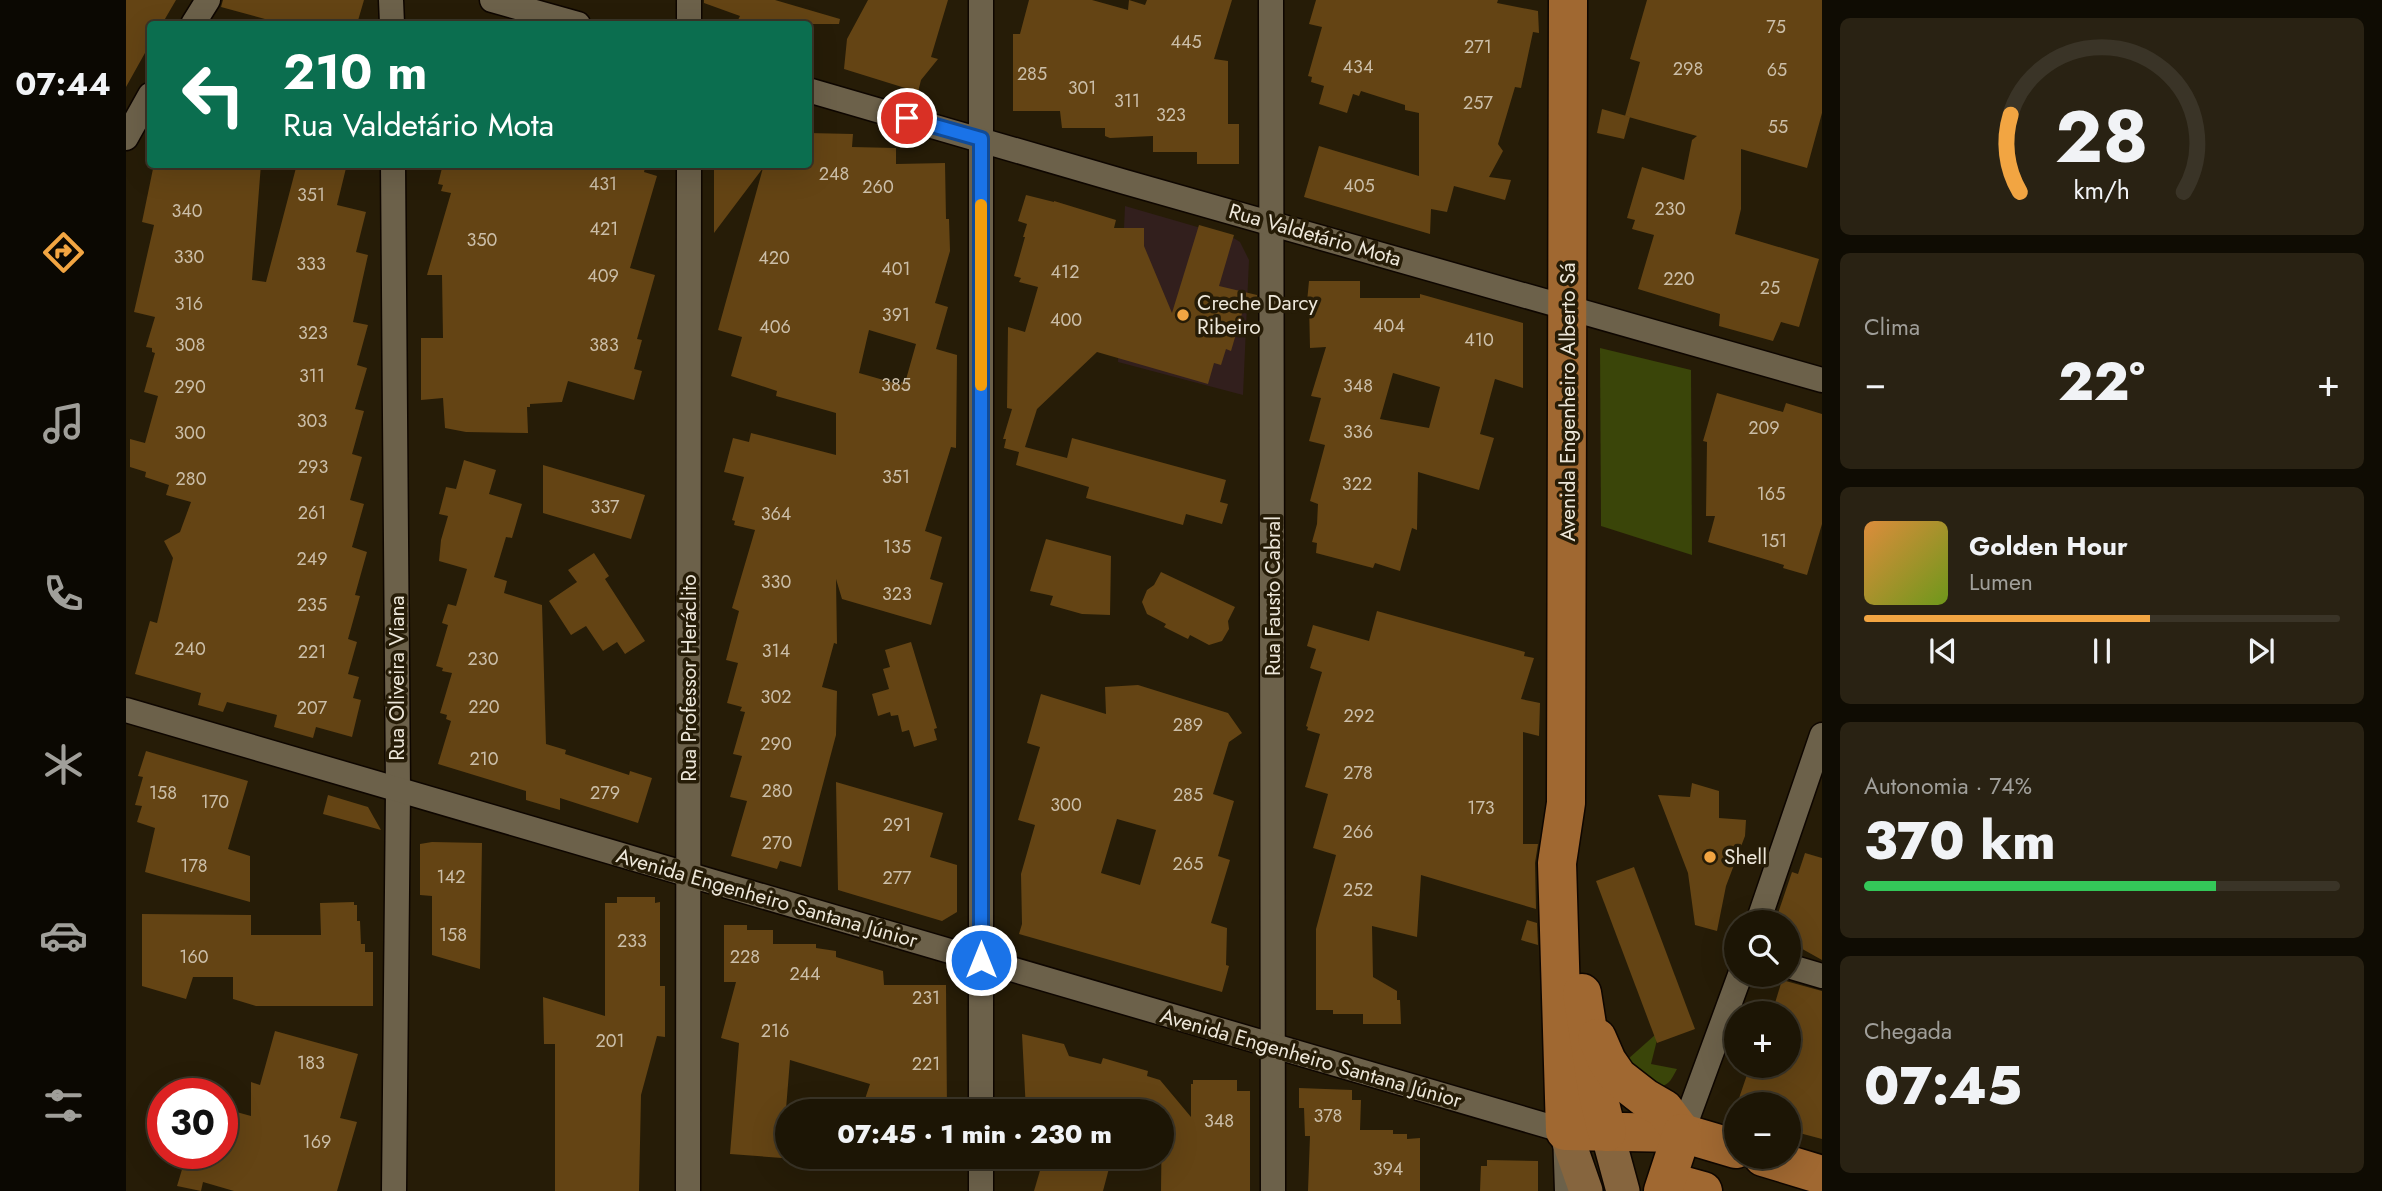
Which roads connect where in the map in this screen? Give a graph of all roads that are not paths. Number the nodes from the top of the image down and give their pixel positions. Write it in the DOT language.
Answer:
graph roads {
  1 [pos="208,0"];
  2 [pos="391,0"];
  3 [pos="492,0"];
  4 [pos="689,0"];
  5 [pos="981,0"];
  6 [pos="1271,0"];
  7 [pos="1568,0"];
  8 [pos="195,21"];
  9 [pos="392,21"];
  10 [pos="567,21"];
  11 [pos="689,21"];
  12 [pos="812,91"];
  13 [pos="142,96"];
  14 [pos="126,138"];
  15 [pos="981,139"];
  16 [pos="393,168"];
  17 [pos="689,168"];
  18 [pos="1273,223"];
  19 [pos="1568,307"];
  20 [pos="1822,380"];
  21 [pos="126,710"];
  22 [pos="1821,742"];
  23 [pos="398,791"];
  24 [pos="1812,794"];
  25 [pos="1566,803"];
  26 [pos="689,875"];
  27 [pos="1763,910"];
  28 [pos="981,960"];
  29 [pos="1801,970"];
  30 [pos="1822,976"];
  31 [pos="1736,987"];
  32 [pos="1582,992"];
  33 [pos="1274,1048"];
  34 [pos="981,1099"];
  35 [pos="1564,1131"];
  36 [pos="1607,1132"];
  37 [pos="1682,1133"];
  38 [pos="1724,1145"];
  39 [pos="981,1169"];
  40 [pos="1801,1169"];
  41 [pos="1822,1175"];
  42 [pos="1680,1188"];
  43 [pos="394,1191"];
  44 [pos="688,1191"];
  45 [pos="981,1191"];
  46 [pos="1273,1191"];
  47 [pos="1567,1191"];
  48 [pos="1586,1191"];
  49 [pos="1623,1191"];
  1 -- 8 [label="street"];
  2 -- 9 [label="street"];
  3 -- 10 [label="street"];
  4 -- 11 [label="street"];
  5 -- 15 [label="street"];
  6 -- 18 [label="street, Rua Fausto Cabral"];
  7 -- 19 [label="main road, Avenida Engenheiro Alberto Sá"];
  12 -- 15 [label="street, Rua Valdetário Mota"];
  13 -- 14 [label="street"];
  15 -- 18 [label="street, Rua Valdetário Mota"];
  15 -- 28 [label="street"];
  16 -- 23 [label="street, Rua Oliveira Viana"];
  17 -- 26 [label="street, Rua Professor Heráclito"];
  18 -- 19 [label="street, Rua Valdetário Mota"];
  18 -- 33 [label="street, Rua Fausto Cabral"];
  19 -- 20 [label="street, Rua Valdetário Mota"];
  19 -- 25 [label="main road, Avenida Engenheiro Alberto Sá"];
  21 -- 23 [label="street, Avenida Engenheiro Santana Júnior"];
  22 -- 24 [label="street"];
  23 -- 26 [label="street, Avenida Engenheiro Santana Júnior"];
  23 -- 43 [label="street, Rua Oliveira Viana"];
  24 -- 27 [label="street"];
  25 -- 32 [label="main road, Avenida Engenheiro Alberto Sá"];
  25 -- 35 [label="main road, Avenida Engenheiro Alberto Sá"];
  26 -- 28 [label="street, Avenida Engenheiro Santana Júnior"];
  26 -- 44 [label="street, Rua Professor Heráclito"];
  28 -- 33 [label="street, Avenida Engenheiro Santana Júnior"];
  28 -- 34 [label="street"];
  29 -- 30 [label="street"];
  31 -- 37 [label="street"];
  32 -- 36 [label="main road, Avenida Engenheiro Alberto Sá"];
  32 -- 37 [label="main road"];
  33 -- 35 [label="street, Avenida Engenheiro Santana Júnior"];
  33 -- 46 [label="street, Rua Fausto Cabral"];
  35 -- 36 [label="main road, Avenida Engenheiro Santana Júnior"];
  35 -- 47 [label="street, Avenida Engenheiro Alberto Sá"];
  35 -- 48 [label="street, Avenida Engenheiro Alberto Sá"];
  36 -- 37 [label="main road, Avenida Engenheiro Santana Júnior"];
  36 -- 49 [label="street, Avenida Engenheiro Alberto Sá"];
  37 -- 38 [label="main road, Avenida Engenheiro Santana Júnior"];
  37 -- 42 [label="main road"];
  39 -- 45 [label="street"];
  40 -- 41 [label="main road"];
}
